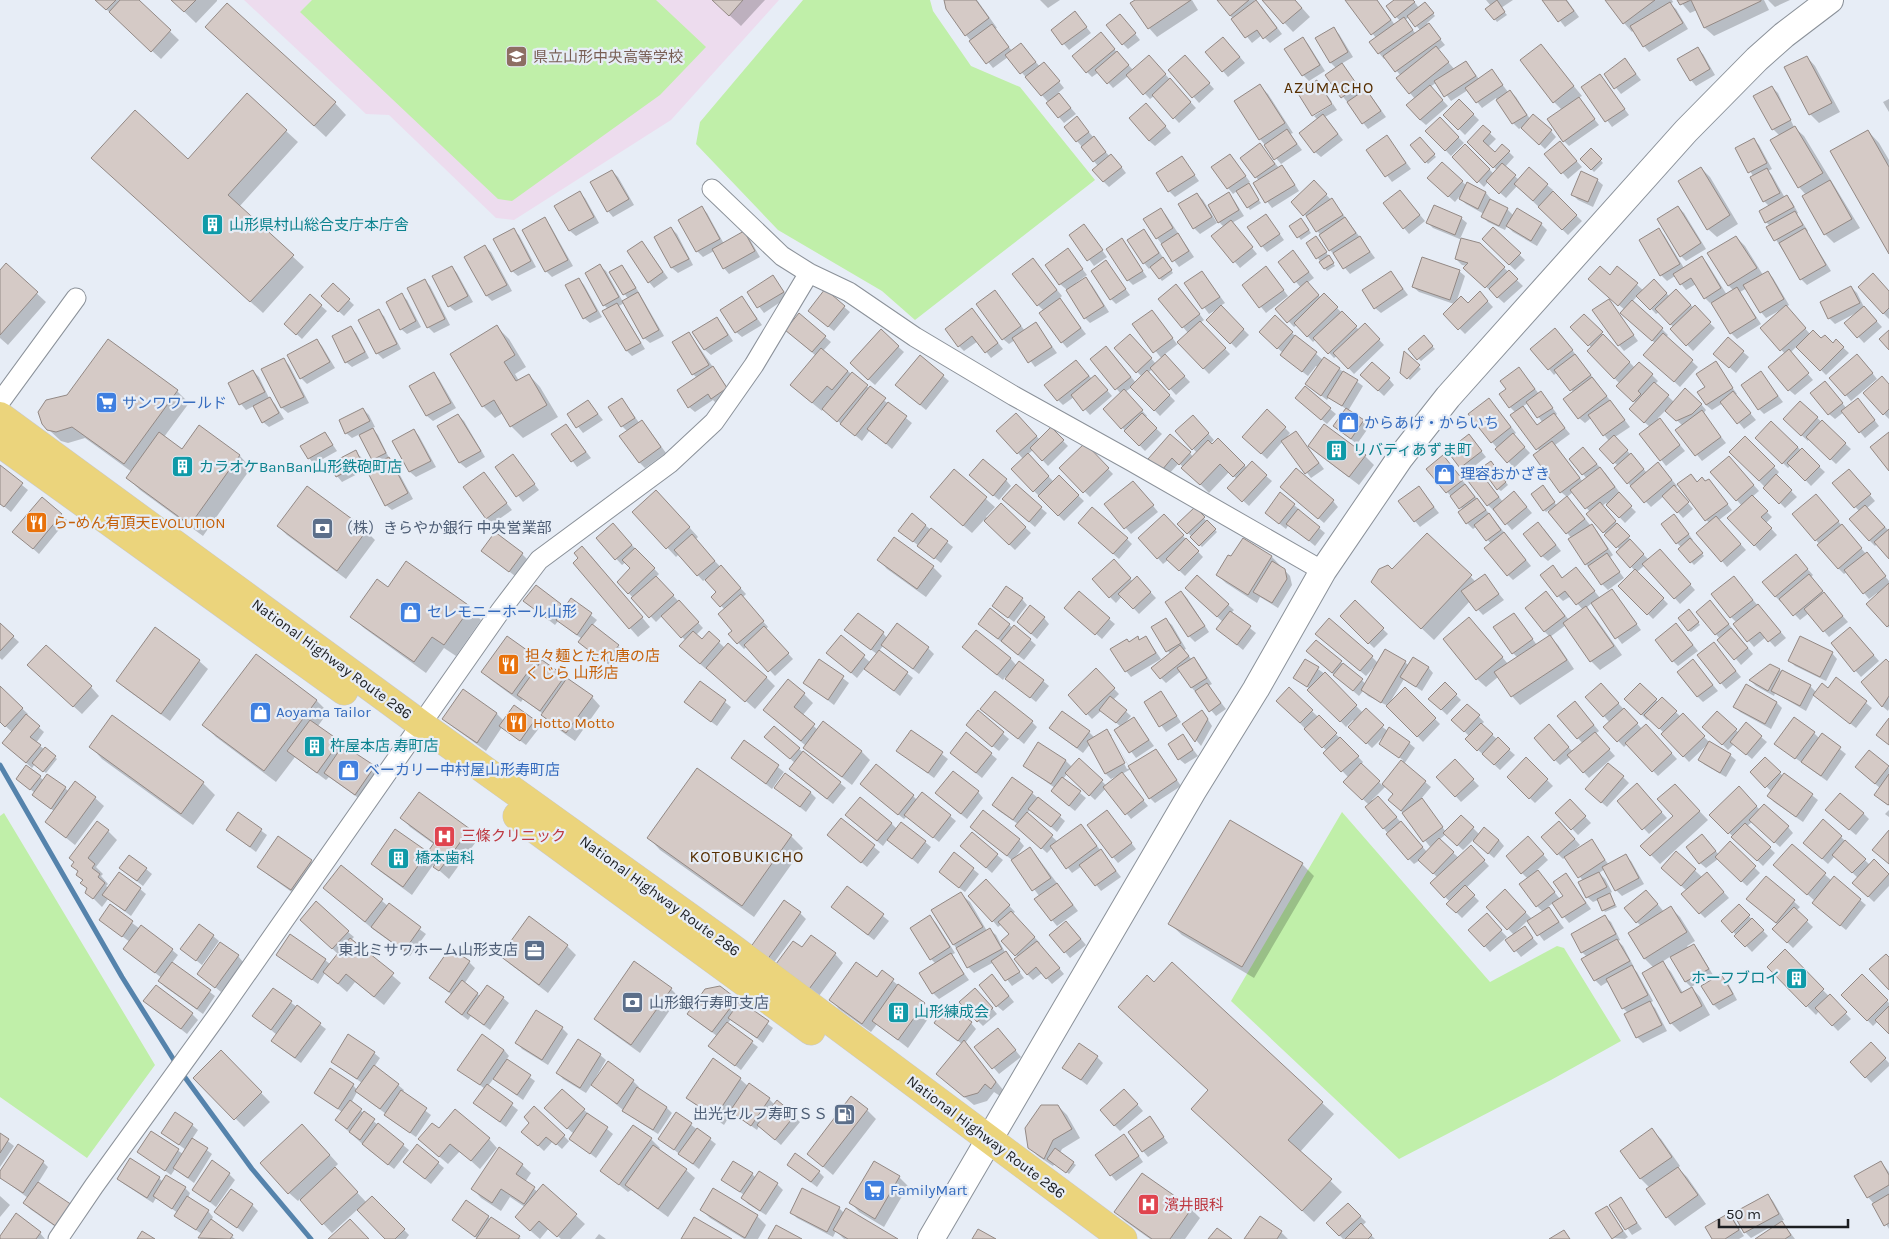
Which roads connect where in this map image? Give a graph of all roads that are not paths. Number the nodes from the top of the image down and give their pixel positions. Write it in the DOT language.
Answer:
graph roads {
  1 [pos="1830,0"];
  2 [pos="712,188"];
  3 [pos="810,273"];
  4 [pos="76,298"];
  5 [pos="0,402"];
  6 [pos="0,416"];
  7 [pos="0,443"];
  8 [pos="1323,571"];
  9 [pos="417,732"];
  10 [pos="986,1147"];
  11 [pos="58,1239"];
  12 [pos="931,1239"];
  13 [pos="1098,1239"];
  14 [pos="1123,1239"];
  1 -- 8 [label="street"];
  2 -- 3 [label="street"];
  3 -- 8 [label="street"];
  3 -- 9 [label="street"];
  4 -- 5 [label="street"];
  6 -- 9 [label="highway, National Highway Route 286"];
  7 -- 9 [label="highway, National Highway Route 286"];
  8 -- 10 [label="street"];
  9 -- 10 [label="highway, National Highway Route 286"];
  9 -- 11 [label="street"];
  10 -- 12 [label="street"];
  10 -- 13 [label="highway, National Highway Route 286"];
  10 -- 14 [label="highway, National Highway Route 286"];
}
